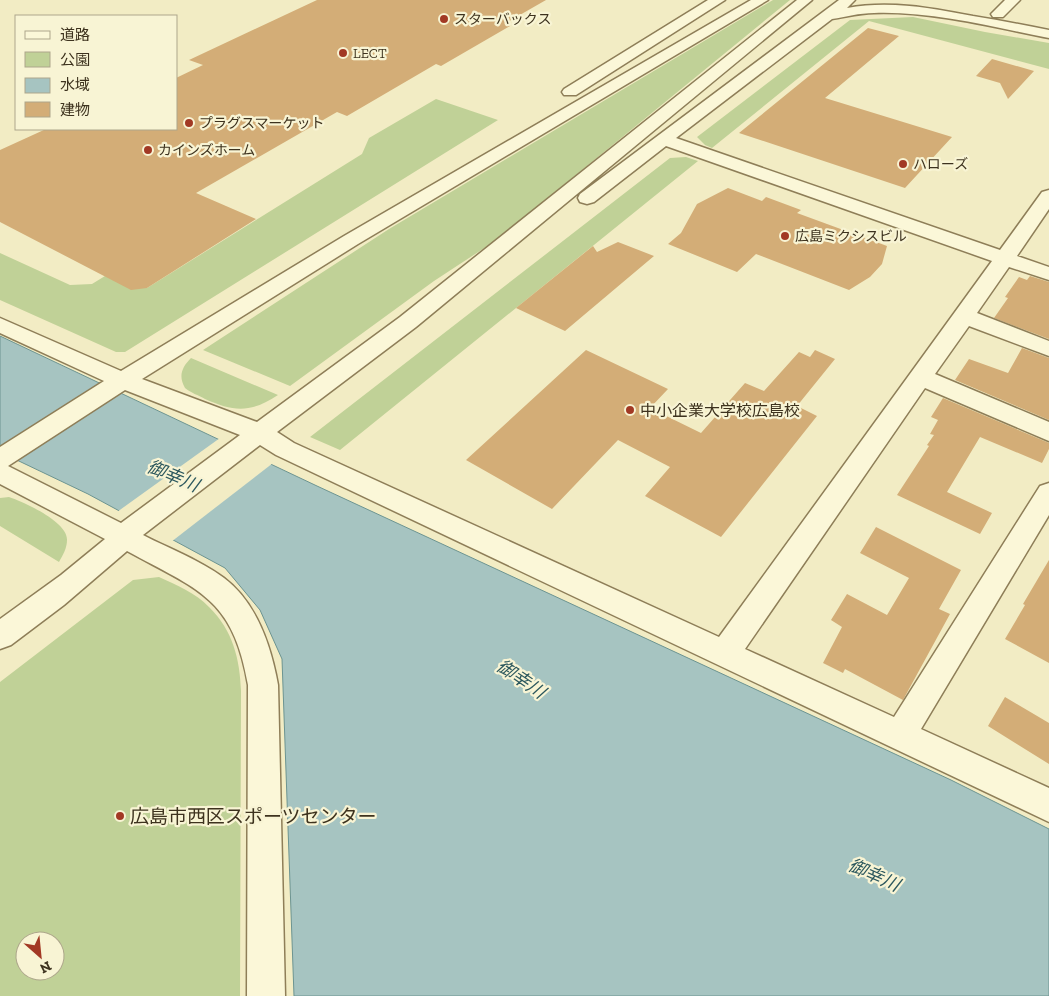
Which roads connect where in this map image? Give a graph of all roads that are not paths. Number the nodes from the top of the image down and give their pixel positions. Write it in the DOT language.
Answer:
graph roads {
  1 [pos="718,0"];
  2 [pos="761,0"];
  3 [pos="805,0"];
  4 [pos="848,0"];
  5 [pos="901,0"];
  6 [pos="939,0"];
  7 [pos="1013,0"];
  8 [pos="997,19"];
  9 [pos="818,24"];
  10 [pos="1049,25"];
  11 [pos="1049,34"];
  12 [pos="555,102"];
  13 [pos="530,118"];
  14 [pos="664,140"];
  15 [pos="1046,206"];
  16 [pos="351,240"];
  17 [pos="1004,259"];
  18 [pos="1049,274"];
  19 [pos="964,316"];
  20 [pos="408,322"];
  21 [pos="0,325"];
  22 [pos="1049,349"];
  23 [pos="921,377"];
  24 [pos="117,384"];
  25 [pos="1049,432"];
  26 [pos="250,440"];
  27 [pos="1,463"];
  28 [pos="1049,493"];
  29 [pos="131,531"];
  30 [pos="0,636"];
  31 [pos="724,654"];
  32 [pos="900,736"];
  33 [pos="1049,805"];
  34 [pos="266,996"];
  1 -- 12 [label="street"];
  2 -- 16 [label="street"];
  3 -- 20 [label="street"];
  4 -- 9 [label="street"];
  5 -- 8 [label="street"];
  6 -- 8 [label="street"];
  7 -- 8 [label="street"];
  8 -- 9 [label="street"];
  8 -- 10 [label="street"];
  8 -- 11 [label="street"];
  9 -- 14 [label="street"];
  13 -- 16 [label="street"];
  14 -- 17 [label="street"];
  14 -- 20 [label="street"];
  15 -- 17 [label="street"];
  16 -- 24 [label="street"];
  17 -- 18 [label="street"];
  17 -- 19 [label="street"];
  19 -- 22 [label="street"];
  19 -- 23 [label="street"];
  20 -- 26 [label="street"];
  21 -- 24 [label="street"];
  23 -- 25 [label="street"];
  23 -- 31 [label="street"];
  24 -- 26 [label="street"];
  24 -- 27 [label="street"];
  26 -- 29 [label="street"];
  26 -- 31 [label="street"];
  27 -- 29 [label="street"];
  28 -- 32 [label="street"];
  29 -- 30 [label="street"];
  29 -- 34 [label="street"];
  31 -- 32 [label="street"];
  32 -- 33 [label="street"];
}
